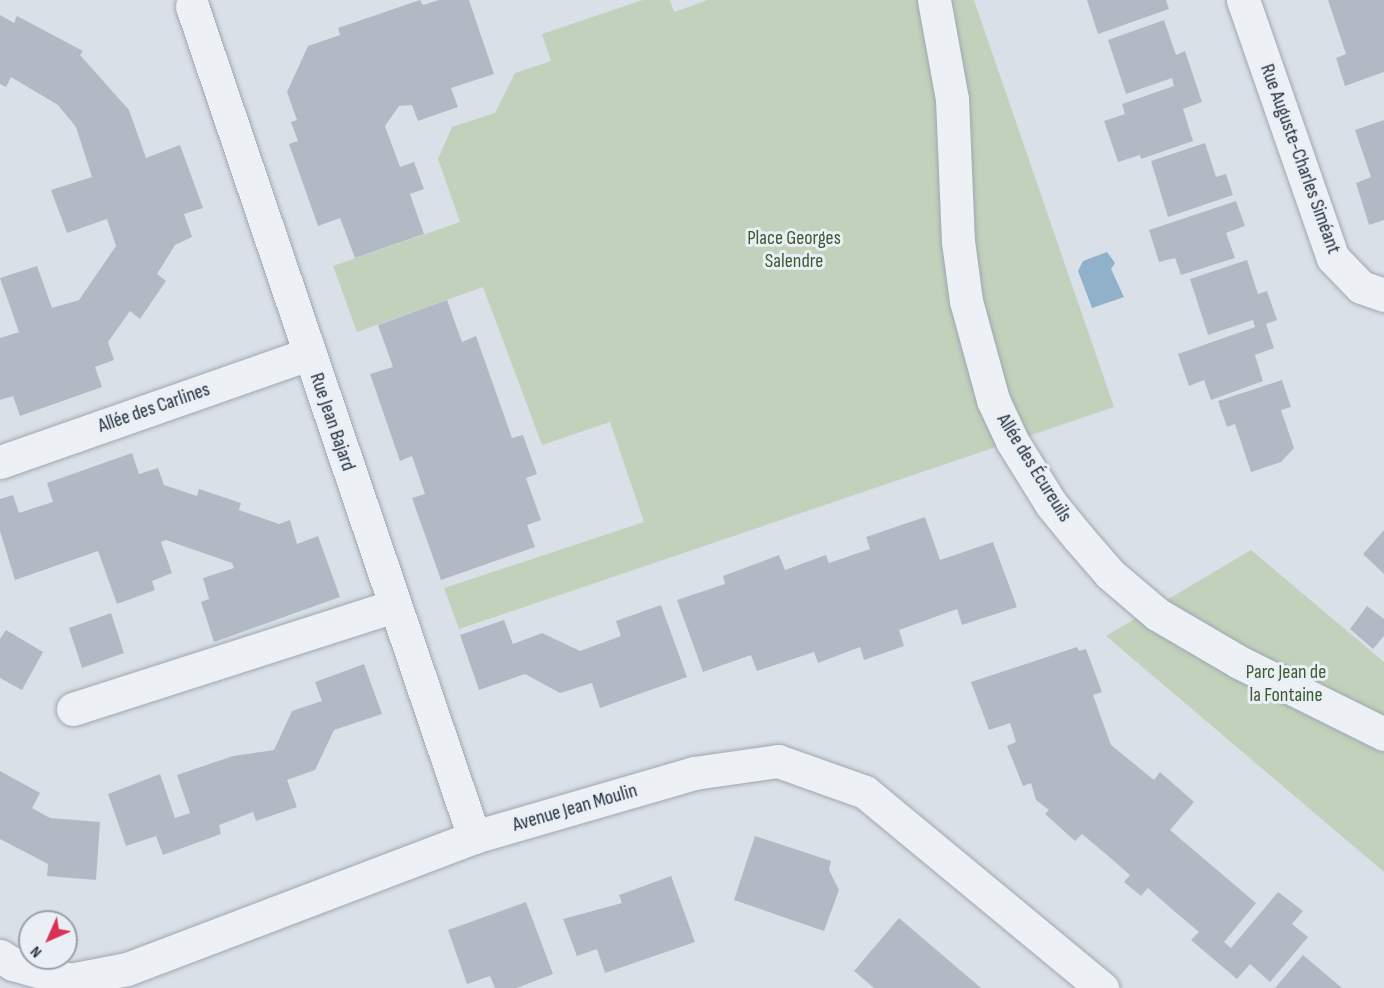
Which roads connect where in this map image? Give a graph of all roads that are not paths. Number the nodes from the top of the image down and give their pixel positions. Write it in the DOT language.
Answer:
graph roads {
  1 [pos="934,0"];
  2 [pos="1243,0"];
  3 [pos="194,2"];
  4 [pos="1384,295"];
  5 [pos="308,354"];
  6 [pos="0,462"];
  7 [pos="394,606"];
  8 [pos="73,710"];
  9 [pos="1384,734"];
  10 [pos="474,837"];
  11 [pos="0,956"];
  12 [pos="1102,988"];
  1 -- 9 [label="street, Allée des Écureuils"];
  2 -- 4 [label="street, Rue Auguste-Charles Siméant"];
  3 -- 5 [label="street, Rue Jean Bajard"];
  5 -- 6 [label="street, Allée des Carlines"];
  5 -- 7 [label="street, Rue Jean Bajard"];
  7 -- 8 [label="street"];
  7 -- 10 [label="street, Rue Jean Bajard"];
  10 -- 11 [label="street, Avenue Jean Moulin"];
  10 -- 12 [label="street, Avenue Jean Moulin"];
}
